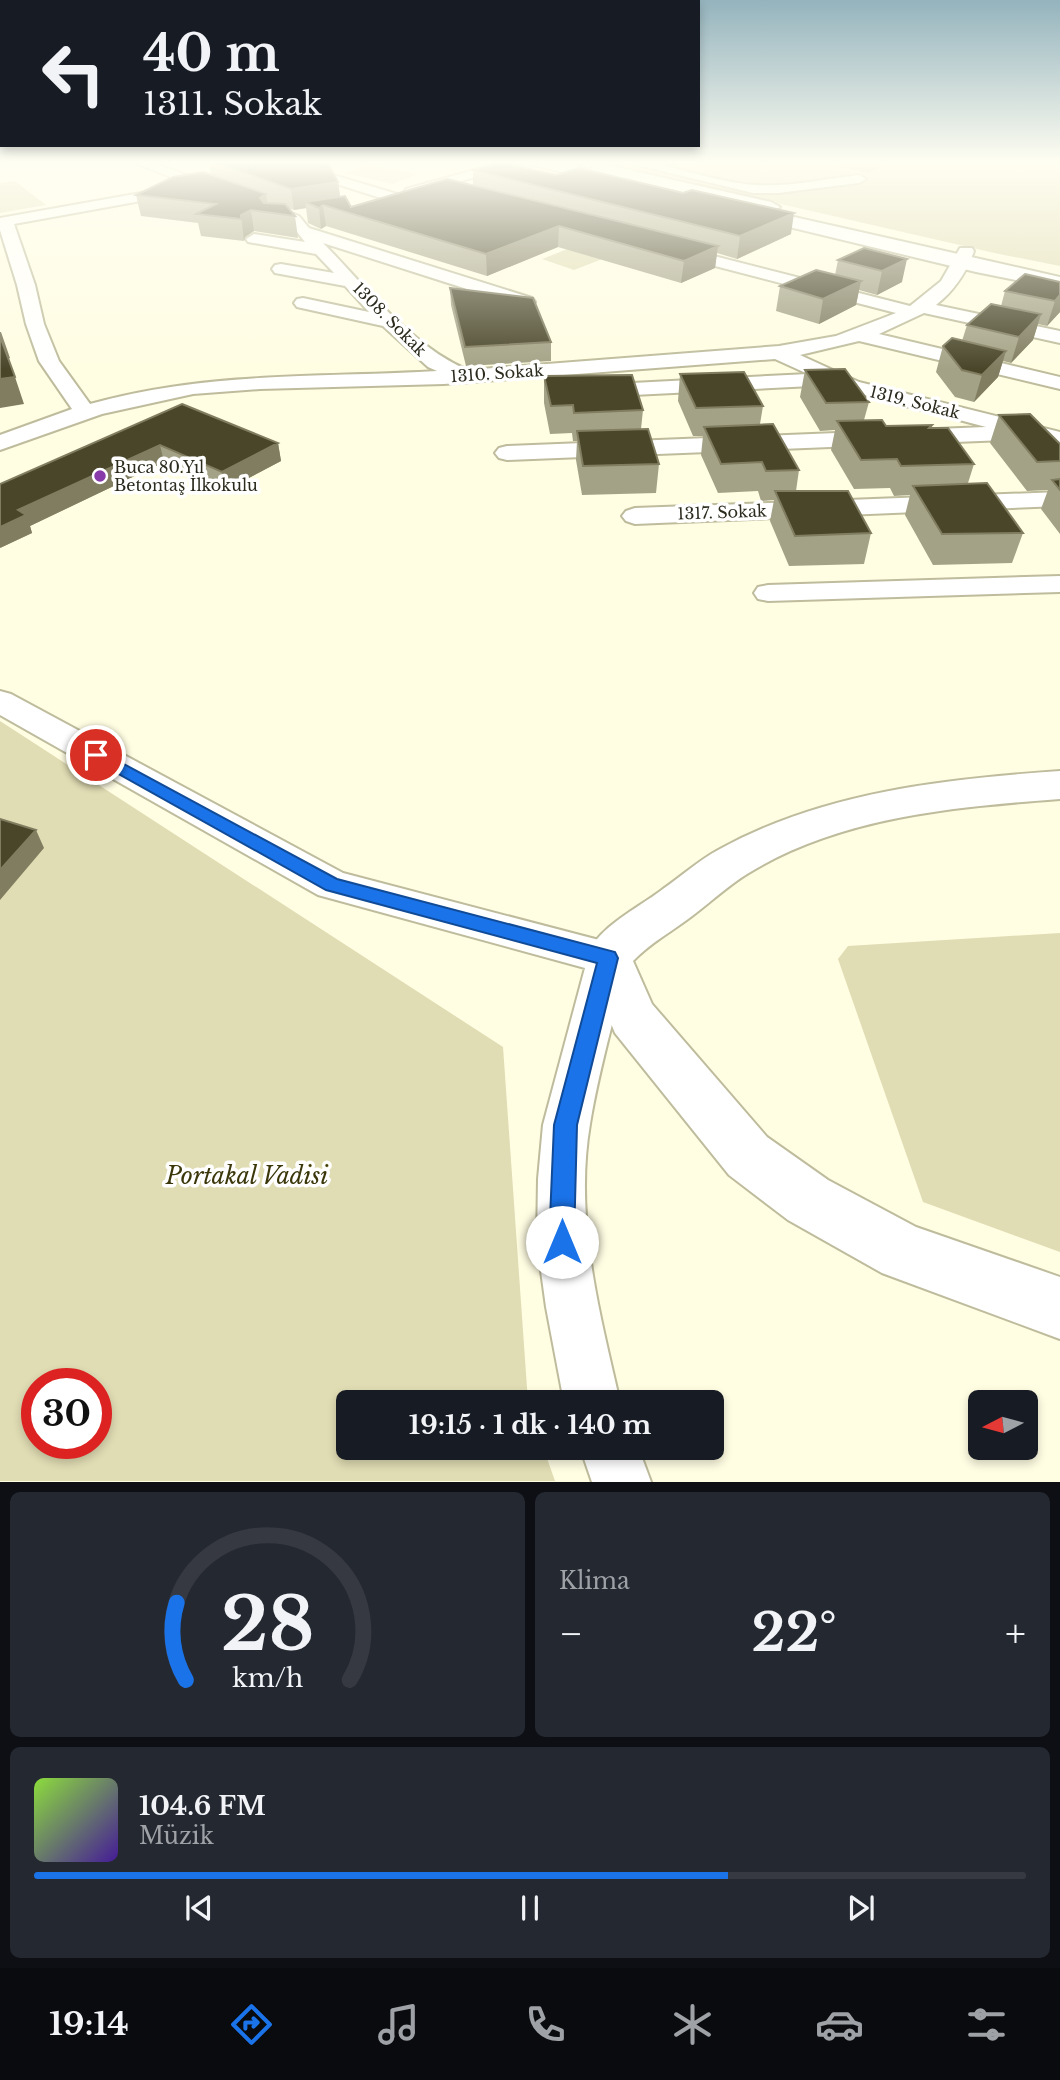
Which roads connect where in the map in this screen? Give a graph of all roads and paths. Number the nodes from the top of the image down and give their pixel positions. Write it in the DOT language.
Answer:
graph roads {
  1 [pos="6,230"];
  2 [pos="307,230"];
  3 [pos="324,230"];
  4 [pos="843,230"];
  5 [pos="853,230"];
  6 [pos="254,239"];
  7 [pos="652,245"];
  8 [pos="321,250"];
  9 [pos="964,257"];
  10 [pos="281,269"];
  11 [pos="1060,271"];
  12 [pos="352,282"];
  13 [pos="1060,283"];
  14 [pos="526,302"];
  15 [pos="303,303"];
  16 [pos="917,309"];
  17 [pos="389,322"];
  18 [pos="857,335"];
  19 [pos="1060,337"];
  20 [pos="774,351"];
  21 [pos="466,376"];
  22 [pos="835,379"];
  23 [pos="1060,383"];
  24 [pos="574,391"];
  25 [pos="85,411"];
  26 [pos="1031,432"];
  27 [pos="1060,439"];
  28 [pos="0,443"];
  29 [pos="507,453"];
  30 [pos="1060,499"];
  31 [pos="635,516"];
  32 [pos="1060,584"];
  33 [pos="768,593"];
  34 [pos="0,701"];
  35 [pos="1060,785"];
  36 [pos="608,958"];
  37 [pos="1060,1308"];
  38 [pos="589,1390"];
  39 [pos="614,1460"];
  40 [pos="622,1482"];
  1 -- 25 [label="street"];
  2 -- 8 [label="street, 1308. Sokak"];
  3 -- 14 [label="street"];
  4 -- 9 [label="main road"];
  5 -- 9 [label="main road"];
  6 -- 8 [label="street"];
  7 -- 16 [label="street"];
  8 -- 12 [label="street, 1308. Sokak"];
  9 -- 11 [label="main road"];
  9 -- 13 [label="main road"];
  9 -- 16 [label="street, 1310. Sokak"];
  10 -- 12 [label="street"];
  12 -- 17 [label="street, 1308. Sokak"];
  15 -- 17 [label="street"];
  16 -- 18 [label="street, 1310. Sokak"];
  16 -- 19 [label="street"];
  17 -- 21 [label="street, 1308. Sokak"];
  18 -- 20 [label="street, 1310. Sokak"];
  18 -- 23 [label="street"];
  20 -- 21 [label="street, 1310. Sokak"];
  20 -- 22 [label="street, 1319. Sokak"];
  21 -- 25 [label="street, 1310. Sokak"];
  22 -- 24 [label="street"];
  22 -- 26 [label="street, 1319. Sokak"];
  25 -- 28 [label="street, 1310. Sokak"];
  26 -- 27 [label="street, 1319. Sokak"];
  26 -- 29 [label="street"];
  30 -- 31 [label="street, 1317. Sokak"];
  32 -- 33 [label="street"];
  34 -- 36 [label="street"];
  35 -- 36 [label="main road"];
  36 -- 37 [label="main road"];
  36 -- 38 [label="street"];
  39 -- 40 [label="street"];
}
